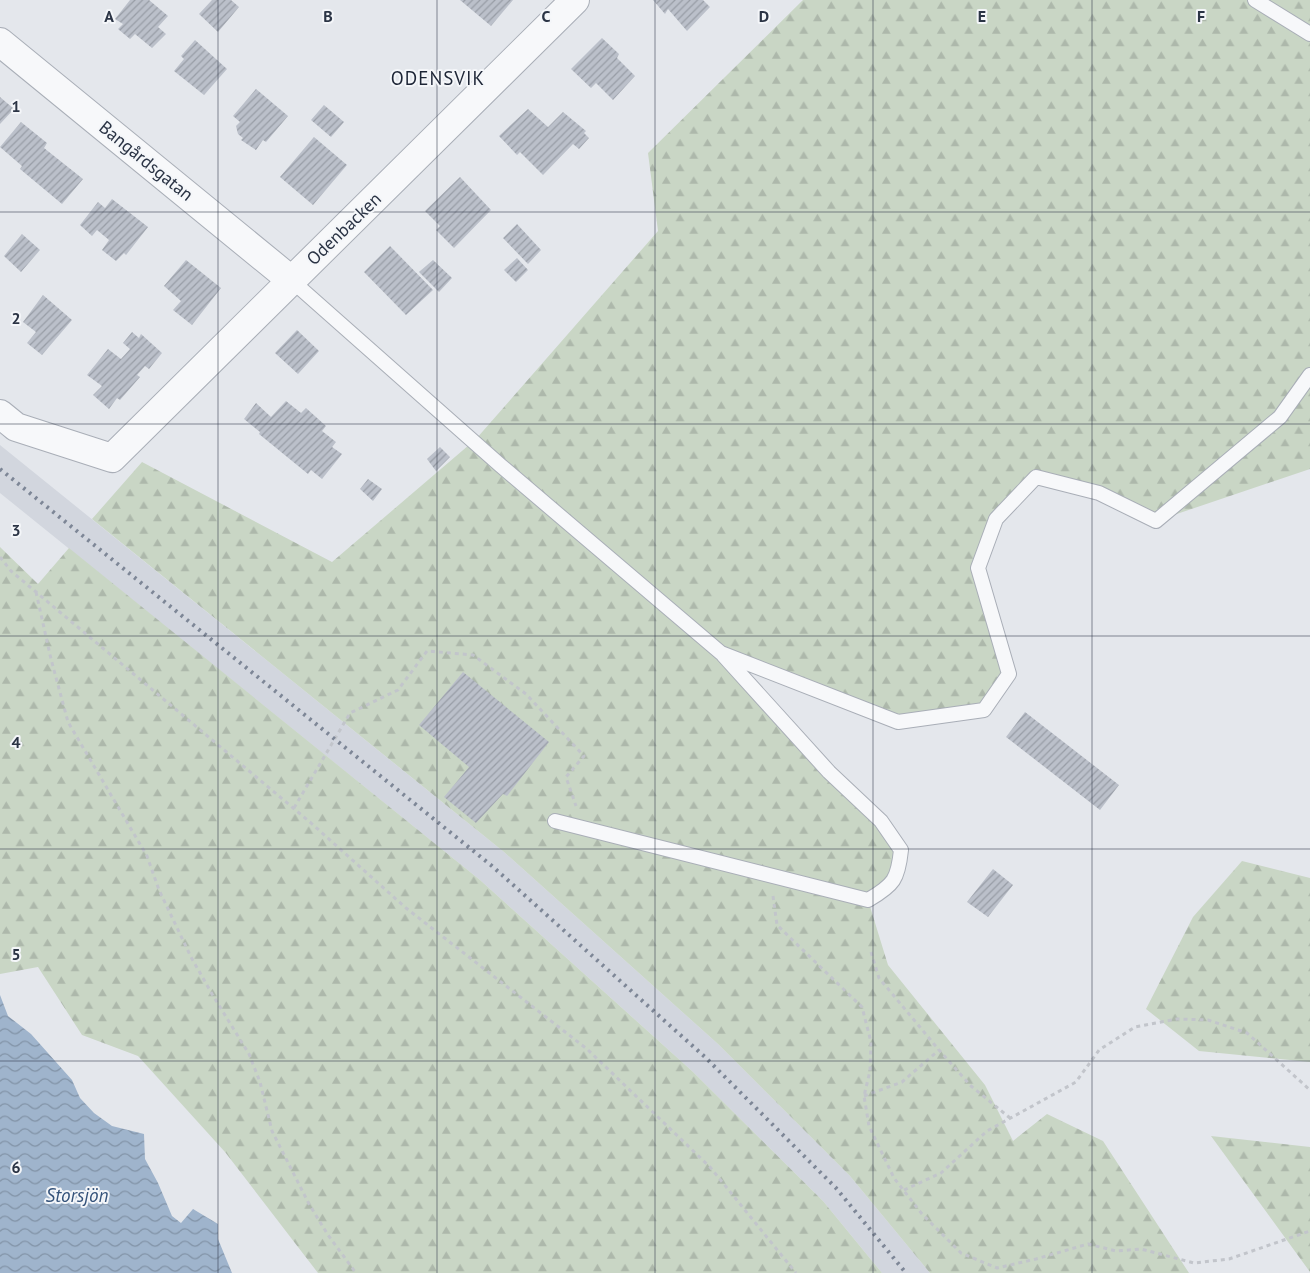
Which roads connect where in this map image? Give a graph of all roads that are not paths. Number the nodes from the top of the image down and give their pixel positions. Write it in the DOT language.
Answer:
graph roads {
  1 [pos="575,0"];
  2 [pos="1255,0"];
  3 [pos="1310,34"];
  4 [pos="0,42"];
  5 [pos="291,280"];
  6 [pos="1310,375"];
  7 [pos="0,414"];
  8 [pos="721,653"];
  9 [pos="555,821"];
  1 -- 5 [label="street, Odenbacken"];
  2 -- 3 [label="lane"];
  4 -- 5 [label="street, Bangårdsgatan"];
  5 -- 7 [label="street, Odenbacken"];
  5 -- 8 [label="lane"];
  6 -- 8 [label="lane"];
  8 -- 9 [label="lane"];
}
